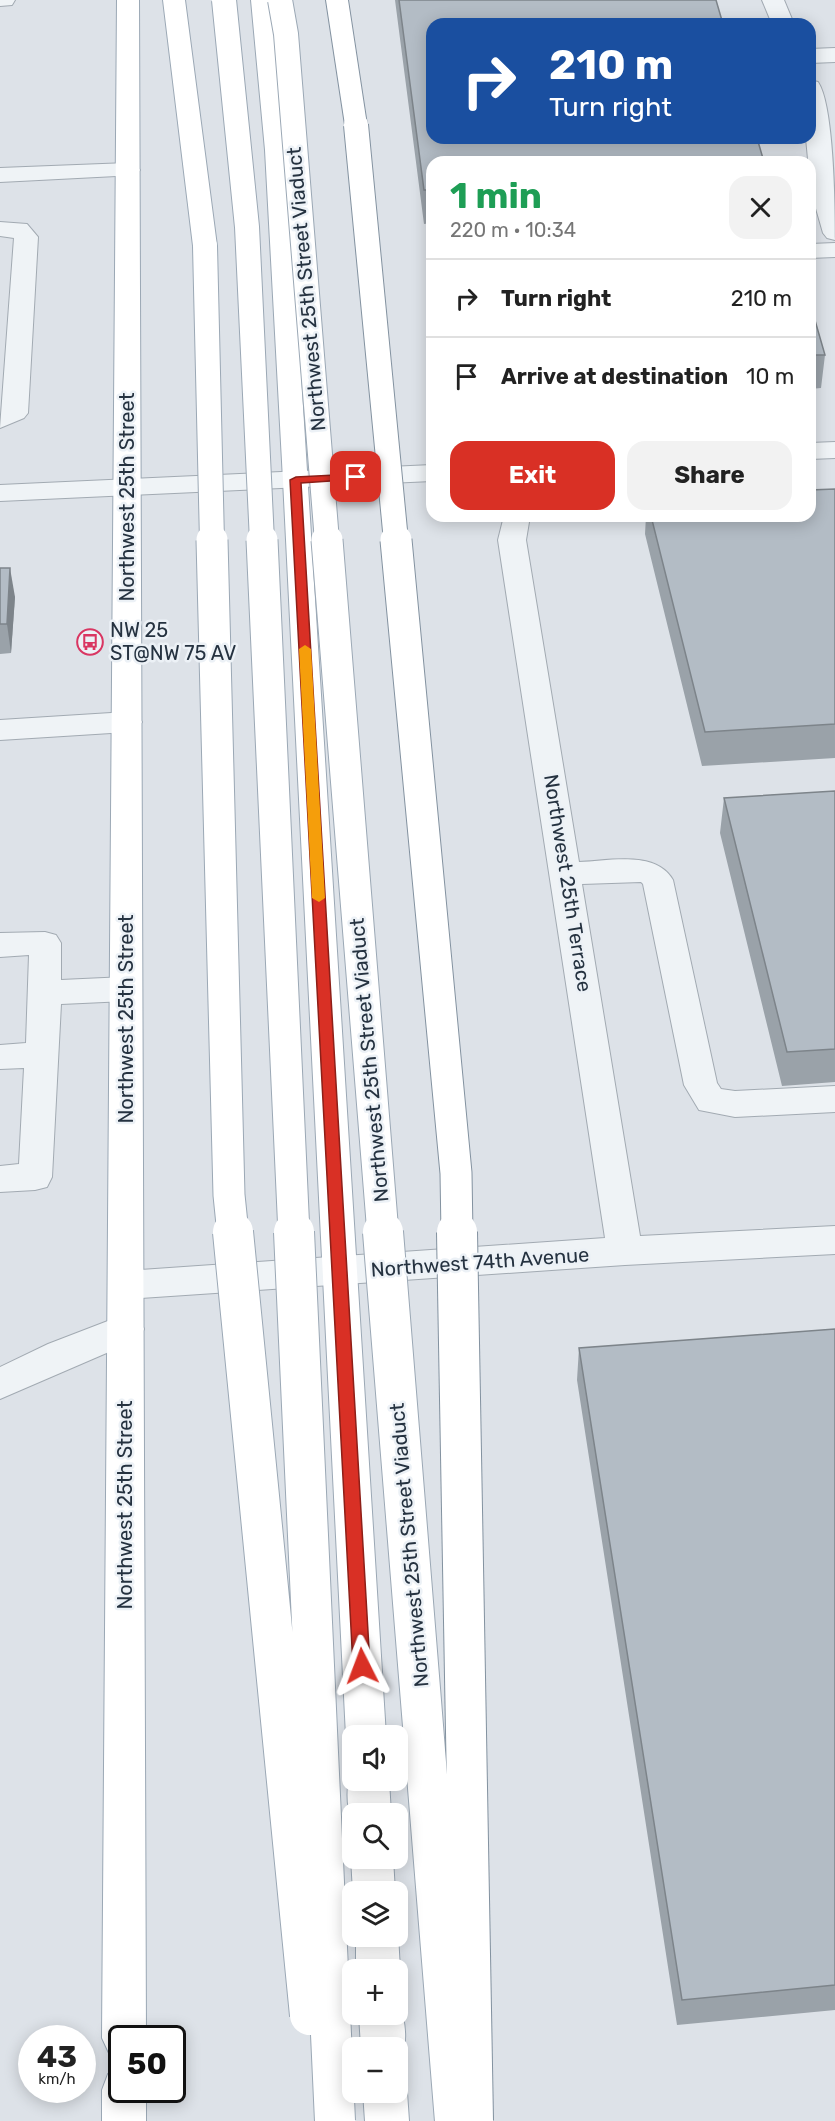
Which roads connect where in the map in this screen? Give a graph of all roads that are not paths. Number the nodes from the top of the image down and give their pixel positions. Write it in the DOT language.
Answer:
graph roads {
  1 [pos="128,0"];
  2 [pos="174,0"];
  3 [pos="224,0"];
  4 [pos="262,0"];
  5 [pos="280,0"];
  6 [pos="337,0"];
  7 [pos="772,0"];
  8 [pos="780,18"];
  9 [pos="835,55"];
  10 [pos="816,56"];
  11 [pos="816,119"];
  12 [pos="128,170"];
  13 [pos="0,175"];
  14 [pos="0,229"];
  15 [pos="835,233"];
  16 [pos="835,250"];
  17 [pos="816,251"];
  18 [pos="0,420"];
  19 [pos="835,450"];
  20 [pos="816,451"];
  21 [pos="426,473"];
  22 [pos="296,480"];
  23 [pos="128,488"];
  24 [pos="0,493"];
  25 [pos="516,522"];
  26 [pos="127,722"];
  27 [pos="0,730"];
  28 [pos="566,873"];
  29 [pos="0,945"];
  30 [pos="126,989"];
  31 [pos="45,993"];
  32 [pos="41,1054"];
  33 [pos="0,1057"];
  34 [pos="835,1099"];
  35 [pos="0,1179"];
  36 [pos="835,1240"];
  37 [pos="625,1251"];
  38 [pos="340,1272"];
  39 [pos="126,1285"];
  40 [pos="126,1329"];
  41 [pos="0,1384"];
  42 [pos="365,1725"];
  43 [pos="124,2025"];
  44 [pos="124,2103"];
  45 [pos="386,2103"];
  46 [pos="124,2121"];
  47 [pos="320,2121"];
  48 [pos="335,2121"];
  49 [pos="387,2121"];
  50 [pos="455,2121"];
  51 [pos="473,2121"];
  1 -- 12 [label="main road, Northwest 25th Street"];
  2 -- 47 [label="main road, bridge"];
  3 -- 48 [label="main road, bridge"];
  4 -- 22 [label="main road"];
  5 -- 50 [label="main road, Northwest 25th Street Viaduct, bridge"];
  6 -- 51 [label="main road, bridge"];
  7 -- 8 [label="street"];
  9 -- 10 [label="street"];
  11 -- 15 [label="street"];
  12 -- 13 [label="street"];
  12 -- 23 [label="main road, Northwest 25th Street"];
  14 -- 18 [label="street"];
  16 -- 17 [label="street"];
  19 -- 20 [label="street"];
  21 -- 22 [label="street"];
  22 -- 23 [label="street"];
  22 -- 38 [label="main road"];
  23 -- 24 [label="street"];
  23 -- 26 [label="main road, Northwest 25th Street"];
  25 -- 28 [label="street, Northwest 25th Terrace"];
  26 -- 27 [label="street"];
  26 -- 30 [label="main road, Northwest 25th Street"];
  28 -- 34 [label="street"];
  28 -- 37 [label="street, Northwest 25th Terrace"];
  29 -- 31 [label="street"];
  30 -- 31 [label="street"];
  30 -- 39 [label="main road, Northwest 25th Street"];
  31 -- 32 [label="street"];
  32 -- 33 [label="street"];
  32 -- 35 [label="street"];
  36 -- 37 [label="street, Northwest 74th Avenue"];
  37 -- 38 [label="street, Northwest 74th Avenue"];
  38 -- 39 [label="street, Northwest 74th Avenue"];
  38 -- 42 [label="main road"];
  39 -- 40 [label="main road, Northwest 25th Street"];
  40 -- 41 [label="street"];
  40 -- 43 [label="main road, Northwest 25th Street"];
  44 -- 46 [label="main road"];
  45 -- 49 [label="main road"];
}
